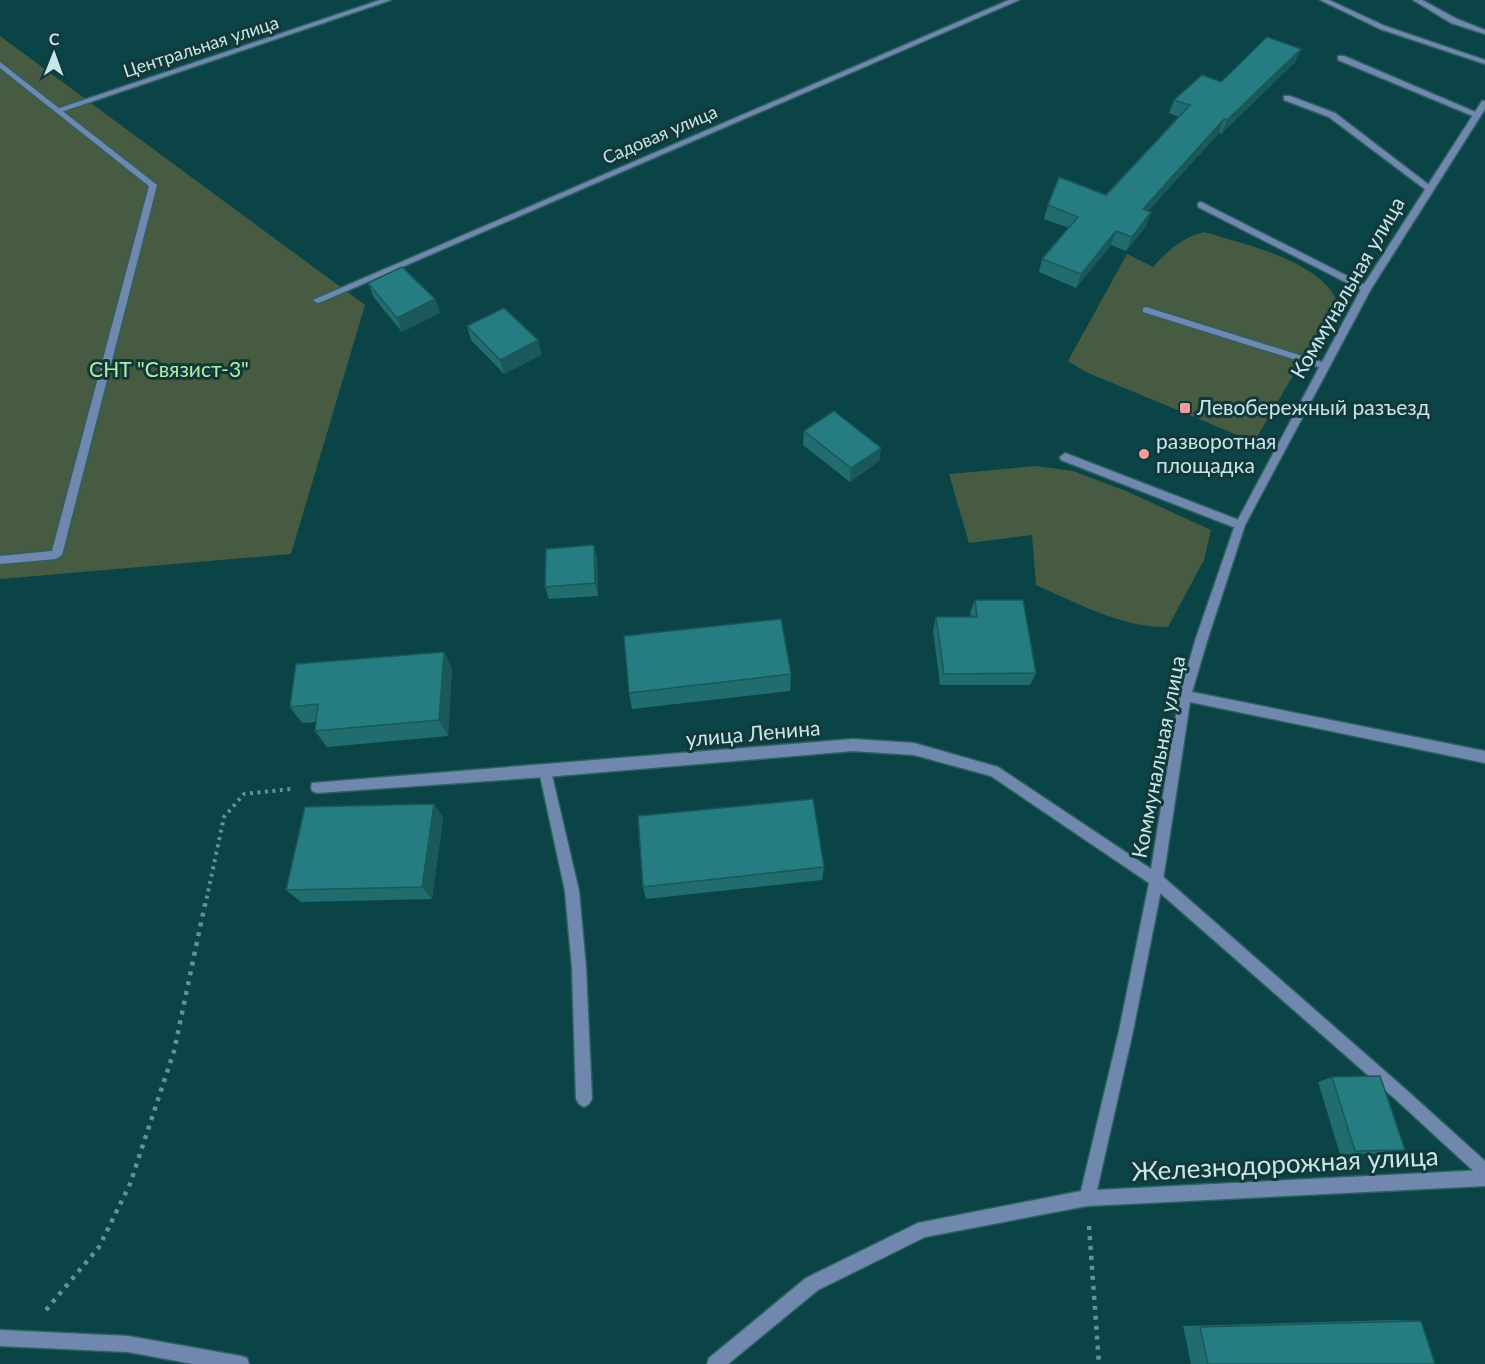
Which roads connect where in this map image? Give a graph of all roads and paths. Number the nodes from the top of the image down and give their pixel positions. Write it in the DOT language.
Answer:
graph roads {
  1 [pos="387,0"];
  2 [pos="1015,0"];
  3 [pos="1324,0"];
  4 [pos="1417,0"];
  5 [pos="1485,32"];
  6 [pos="1341,58"];
  7 [pos="1485,62"];
  8 [pos="0,64"];
  9 [pos="1287,98"];
  10 [pos="1485,103"];
  11 [pos="58,110"];
  12 [pos="1476,114"];
  13 [pos="1429,188"];
  14 [pos="1201,205"];
  15 [pos="1366,289"];
  16 [pos="318,300"];
  17 [pos="1146,310"];
  18 [pos="1325,366"];
  19 [pos="1065,457"];
  20 [pos="1240,525"];
  21 [pos="0,560"];
  22 [pos="1185,696"];
  23 [pos="1485,757"];
  24 [pos="545,771"];
  25 [pos="317,787"];
  26 [pos="1156,880"];
  27 [pos="584,1099"];
  28 [pos="1485,1172"];
  29 [pos="1485,1178"];
  30 [pos="1087,1198"];
  31 [pos="1,1338"];
  32 [pos="241,1364"];
  33 [pos="715,1364"];
  34 [pos="1099,1364"];
  1 -- 11 [label="street, Центральная улица"];
  2 -- 16 [label="street, Садовая улица"];
  3 -- 7 [label="street"];
  4 -- 5 [label="street"];
  6 -- 12 [label="street"];
  8 -- 11 [label="street"];
  9 -- 13 [label="street"];
  10 -- 12 [label="street, Коммунальная улица"];
  11 -- 21 [label="street"];
  12 -- 13 [label="street, Коммунальная улица"];
  13 -- 15 [label="street, Коммунальная улица"];
  14 -- 15 [label="street"];
  15 -- 18 [label="street, Коммунальная улица"];
  17 -- 18 [label="street"];
  18 -- 20 [label="street, Коммунальная улица"];
  19 -- 20 [label="street"];
  20 -- 22 [label="street, Коммунальная улица"];
  22 -- 23 [label="street"];
  22 -- 26 [label="street, Коммунальная улица"];
  24 -- 25 [label="street, улица Ленина"];
  24 -- 26 [label="street, улица Ленина"];
  24 -- 27 [label="street"];
  25 -- 31 [label="path"];
  26 -- 28 [label="street, улица Ленина"];
  26 -- 30 [label="street, Коммунальная улица"];
  29 -- 30 [label="street, Железнодорожная улица"];
  30 -- 33 [label="street, Железнодорожная улица"];
  30 -- 34 [label="path"];
  31 -- 32 [label="street"];
}
